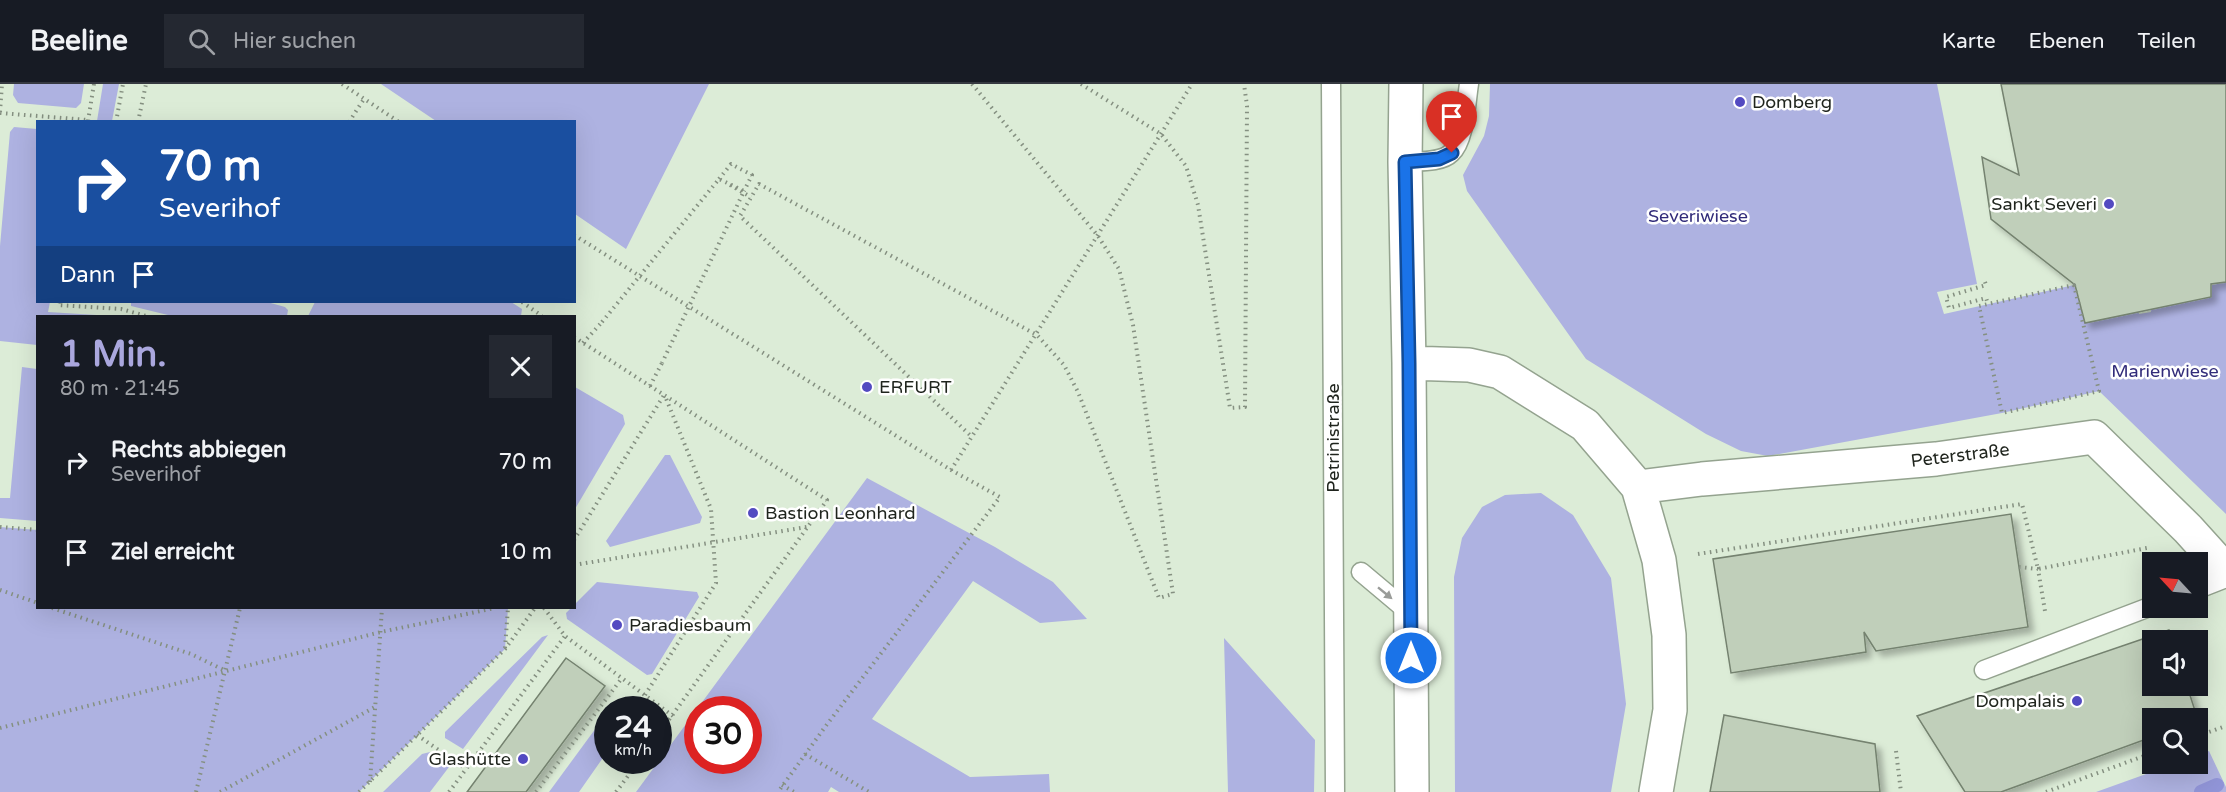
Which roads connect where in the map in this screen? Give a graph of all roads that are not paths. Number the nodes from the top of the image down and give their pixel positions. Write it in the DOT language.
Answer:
graph roads {
  1 [pos="1331,84"];
  2 [pos="1406,84"];
  3 [pos="1469,84"];
  4 [pos="1405,162"];
  5 [pos="1409,363"];
  6 [pos="1638,487"];
  7 [pos="2226,571"];
  8 [pos="1361,573"];
  9 [pos="2226,578"];
  10 [pos="2208,585"];
  11 [pos="2142,610"];
  12 [pos="1411,614"];
  13 [pos="1984,670"];
  14 [pos="1335,792"];
  15 [pos="1412,792"];
  16 [pos="1656,792"];
  1 -- 14 [label="lane, Petrinistraße"];
  2 -- 4 [label="street"];
  3 -- 4 [label="lane"];
  4 -- 5 [label="street"];
  5 -- 6 [label="street"];
  5 -- 12 [label="street"];
  6 -- 7 [label="street, Peterstraße"];
  6 -- 16 [label="street"];
  8 -- 12 [label="lane, one-way"];
  9 -- 10 [label="lane"];
  11 -- 13 [label="lane"];
  12 -- 15 [label="street"];
}
